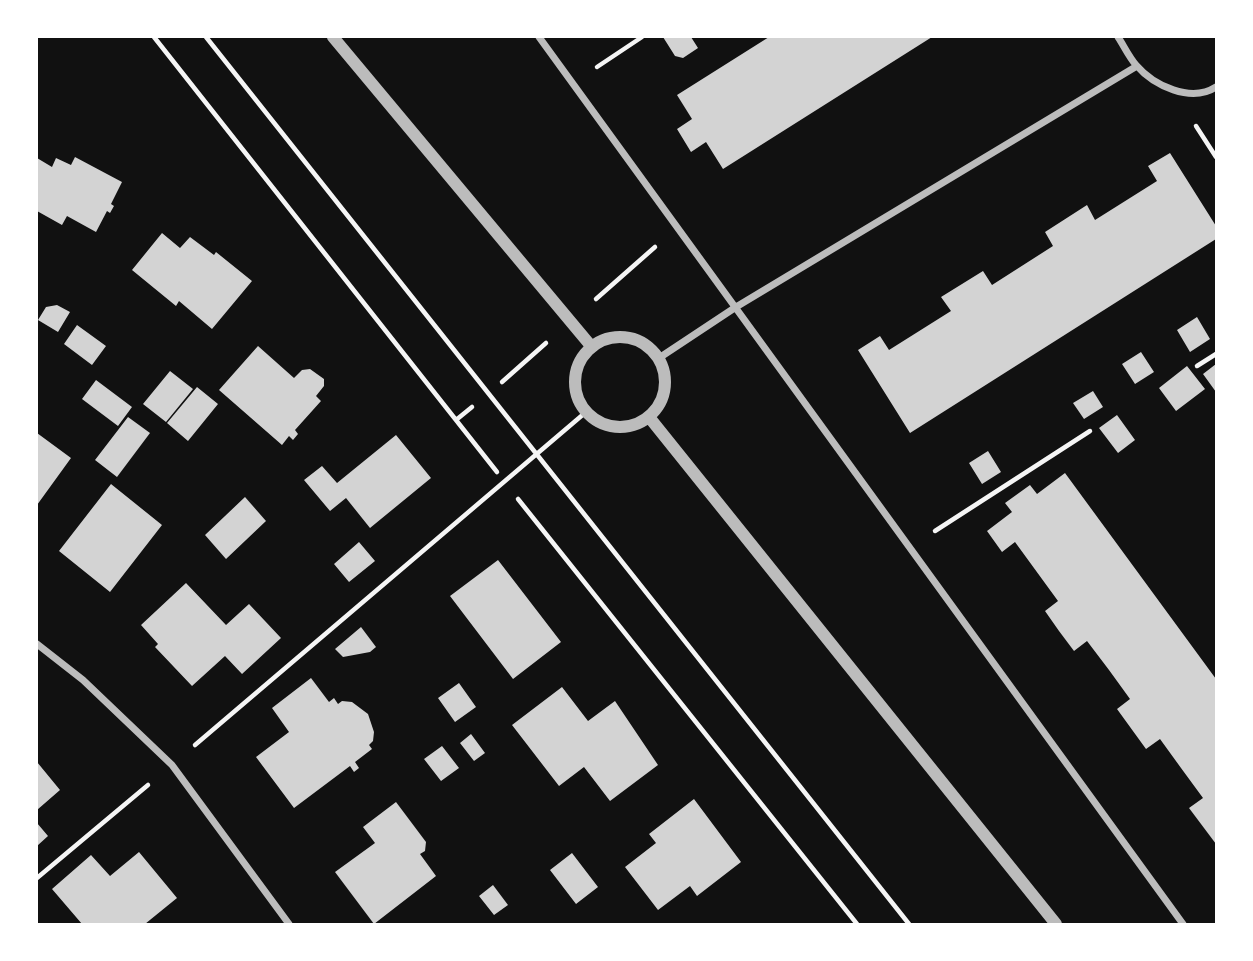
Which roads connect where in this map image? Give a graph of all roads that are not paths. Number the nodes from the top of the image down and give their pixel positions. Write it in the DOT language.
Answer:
graph roads {
  1 [pos="333,37"];
  2 [pos="539,37"];
  3 [pos="1118,37"];
  4 [pos="1138,66"];
  5 [pos="1216,87"];
  6 [pos="736,307"];
  7 [pos="591,346"];
  8 [pos="659,358"];
  9 [pos="649,417"];
  10 [pos="37,644"];
  11 [pos="289,924"];
  12 [pos="1056,924"];
  13 [pos="1183,924"];
  1 -- 7 [label="street"];
  2 -- 6 [label="street"];
  3 -- 4 [label="street"];
  4 -- 5 [label="street"];
  4 -- 6 [label="street"];
  6 -- 8 [label="street"];
  6 -- 13 [label="street"];
  7 -- 8 [label="street"];
  7 -- 9 [label="street"];
  8 -- 9 [label="street"];
  9 -- 12 [label="street"];
  10 -- 11 [label="street"];
}
